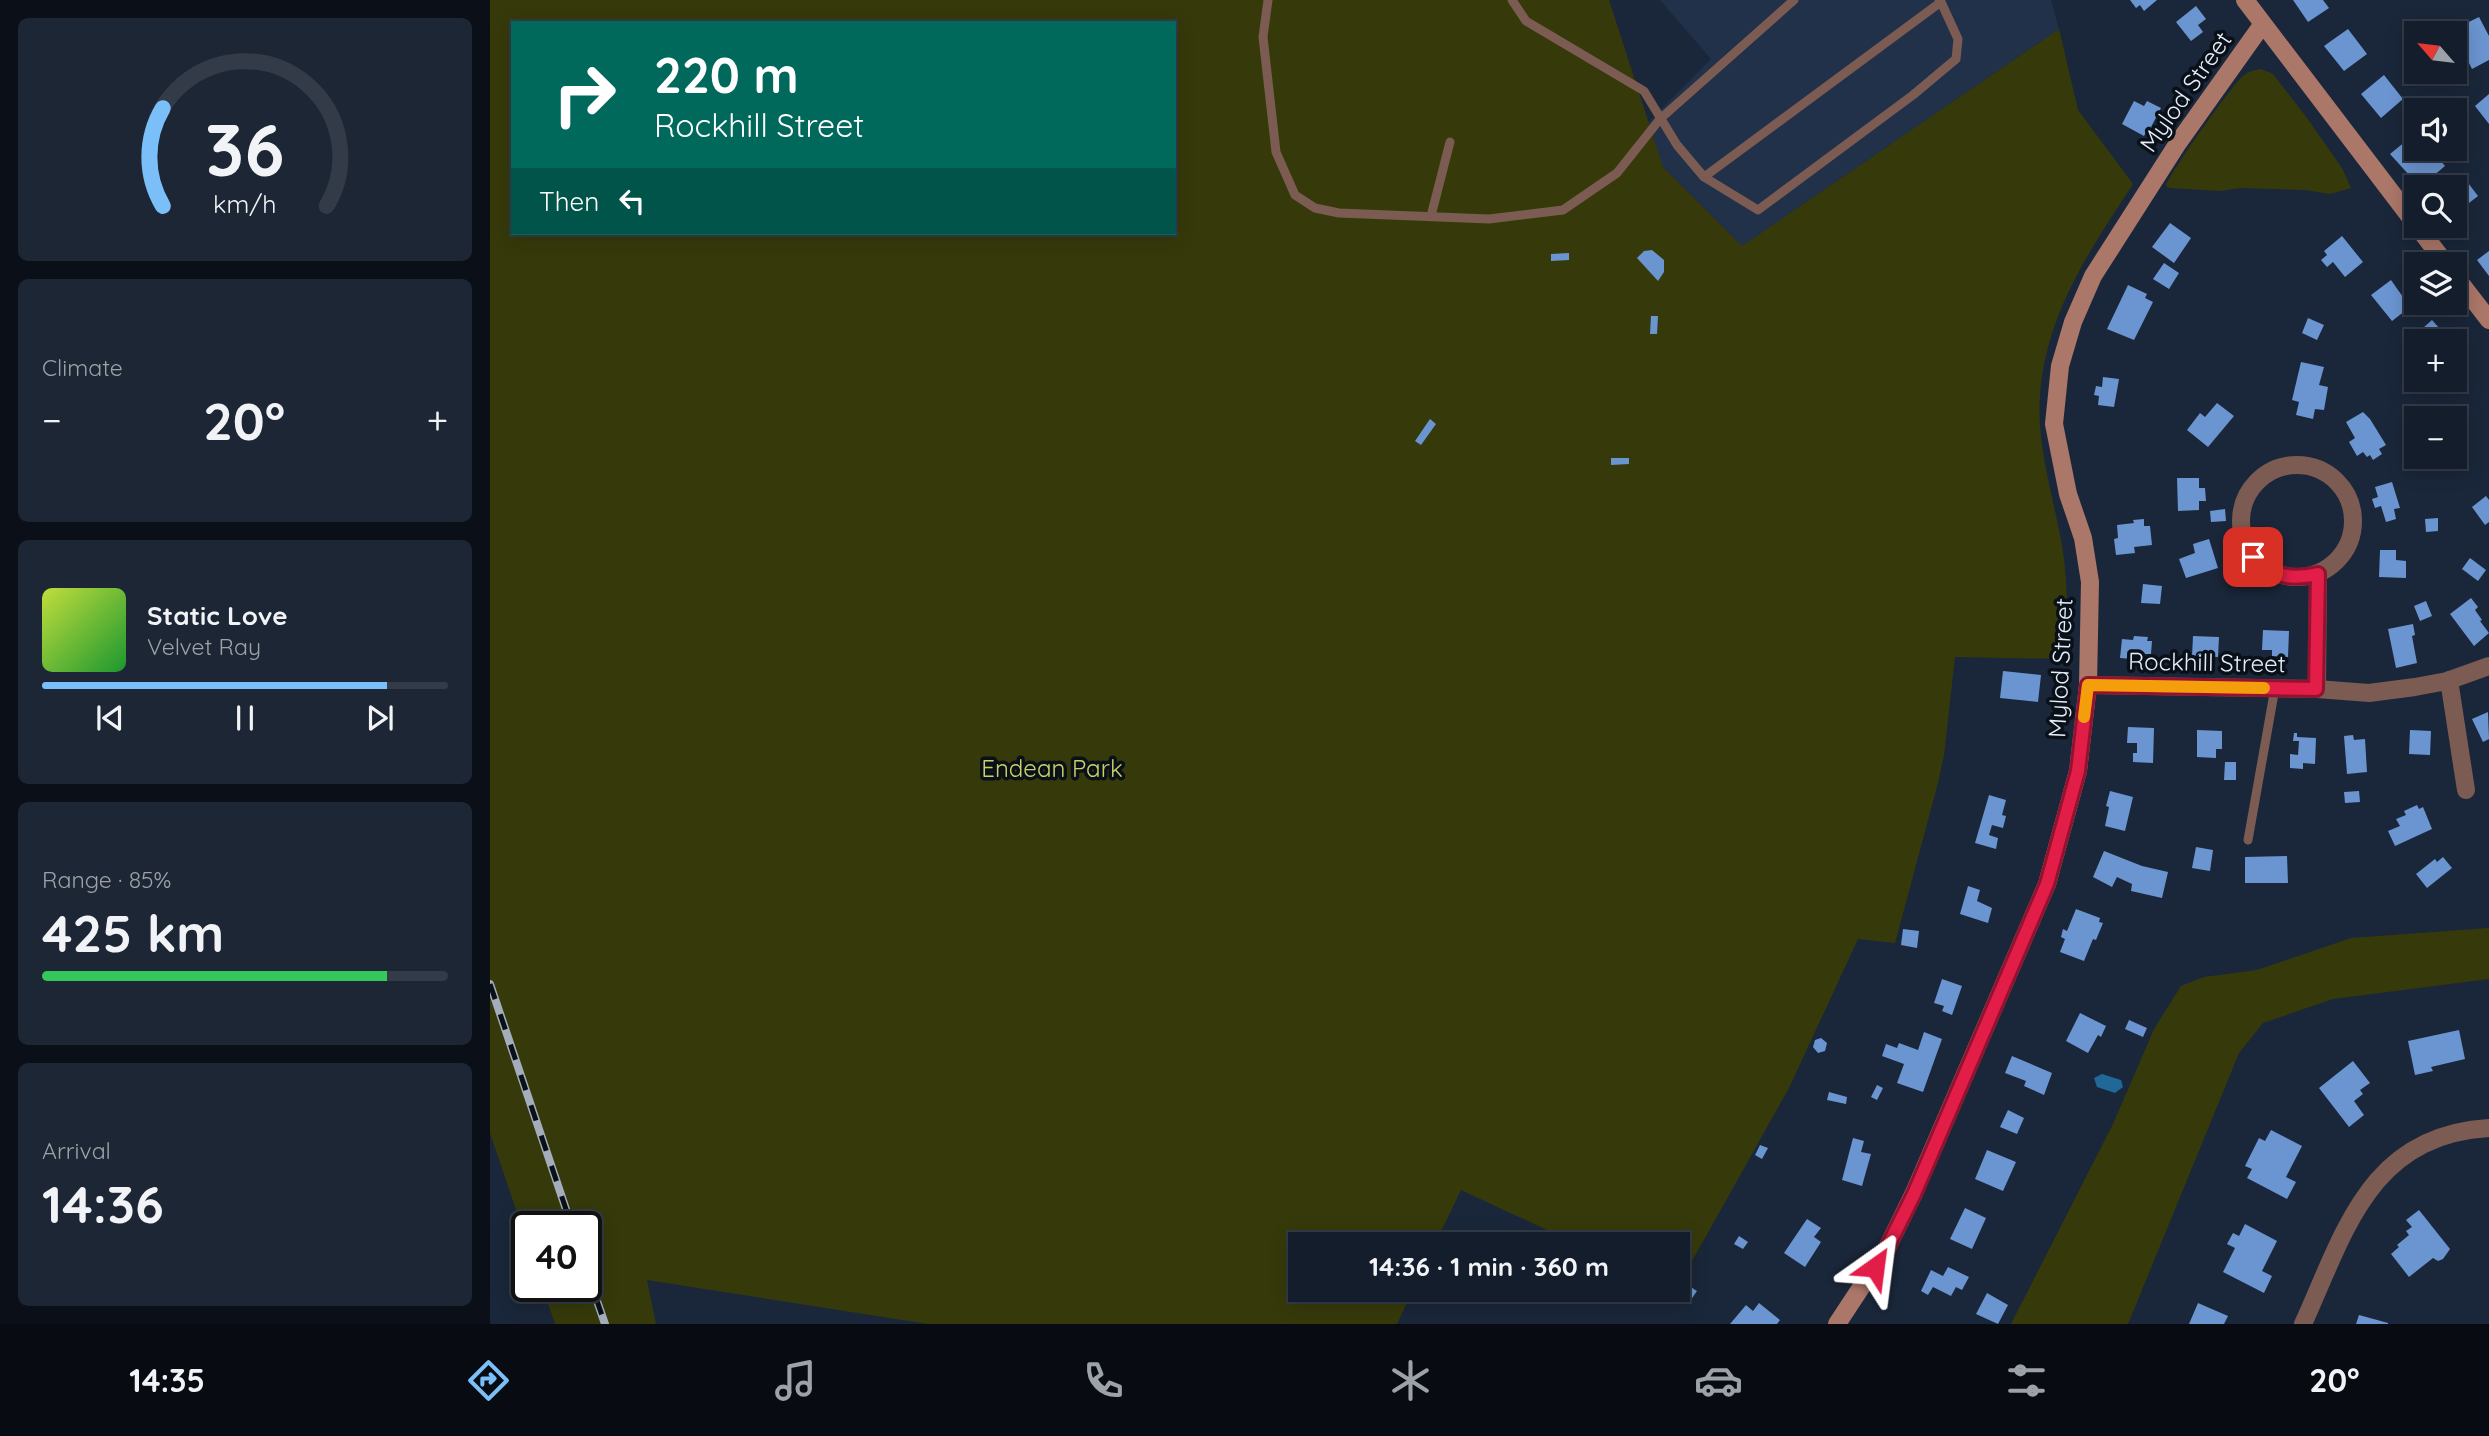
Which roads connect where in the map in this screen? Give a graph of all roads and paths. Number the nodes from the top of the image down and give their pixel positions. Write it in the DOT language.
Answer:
graph roads {
  1 [pos="1268,0"];
  2 [pos="1512,0"];
  3 [pos="1794,0"];
  4 [pos="2245,0"];
  5 [pos="1940,1"];
  6 [pos="2262,25"];
  7 [pos="1660,119"];
  8 [pos="1450,142"];
  9 [pos="1704,177"];
  10 [pos="2404,209"];
  11 [pos="1432,216"];
  12 [pos="2426,238"];
  13 [pos="2437,252"];
  14 [pos="2467,292"];
  15 [pos="2489,320"];
  16 [pos="2318,574"];
  17 [pos="2489,666"];
  18 [pos="2449,680"];
  19 [pos="2088,685"];
  20 [pos="2275,688"];
  21 [pos="2316,689"];
  22 [pos="2466,790"];
  23 [pos="2248,840"];
  24 [pos="2489,1128"];
  25 [pos="1837,1324"];
  26 [pos="2303,1324"];
  1 -- 11 [label="lane"];
  2 -- 7 [label="lane"];
  3 -- 7 [label="lane"];
  4 -- 6 [label="street"];
  5 -- 9 [label="lane"];
  5 -- 9 [label="lane"];
  6 -- 10 [label="street"];
  6 -- 19 [label="street, Mylod Street"];
  7 -- 9 [label="lane"];
  7 -- 11 [label="lane"];
  8 -- 11 [label="lane"];
  12 -- 13 [label="street"];
  14 -- 15 [label="street"];
  16 -- 16 [label="street"];
  16 -- 21 [label="street"];
  17 -- 18 [label="street, Rockhill Street"];
  18 -- 21 [label="street, Rockhill Street"];
  18 -- 22 [label="street"];
  19 -- 20 [label="street, Rockhill Street"];
  19 -- 25 [label="street, Mylod Street"];
  20 -- 21 [label="street, Rockhill Street"];
  20 -- 23 [label="lane"];
  24 -- 26 [label="street"];
}
